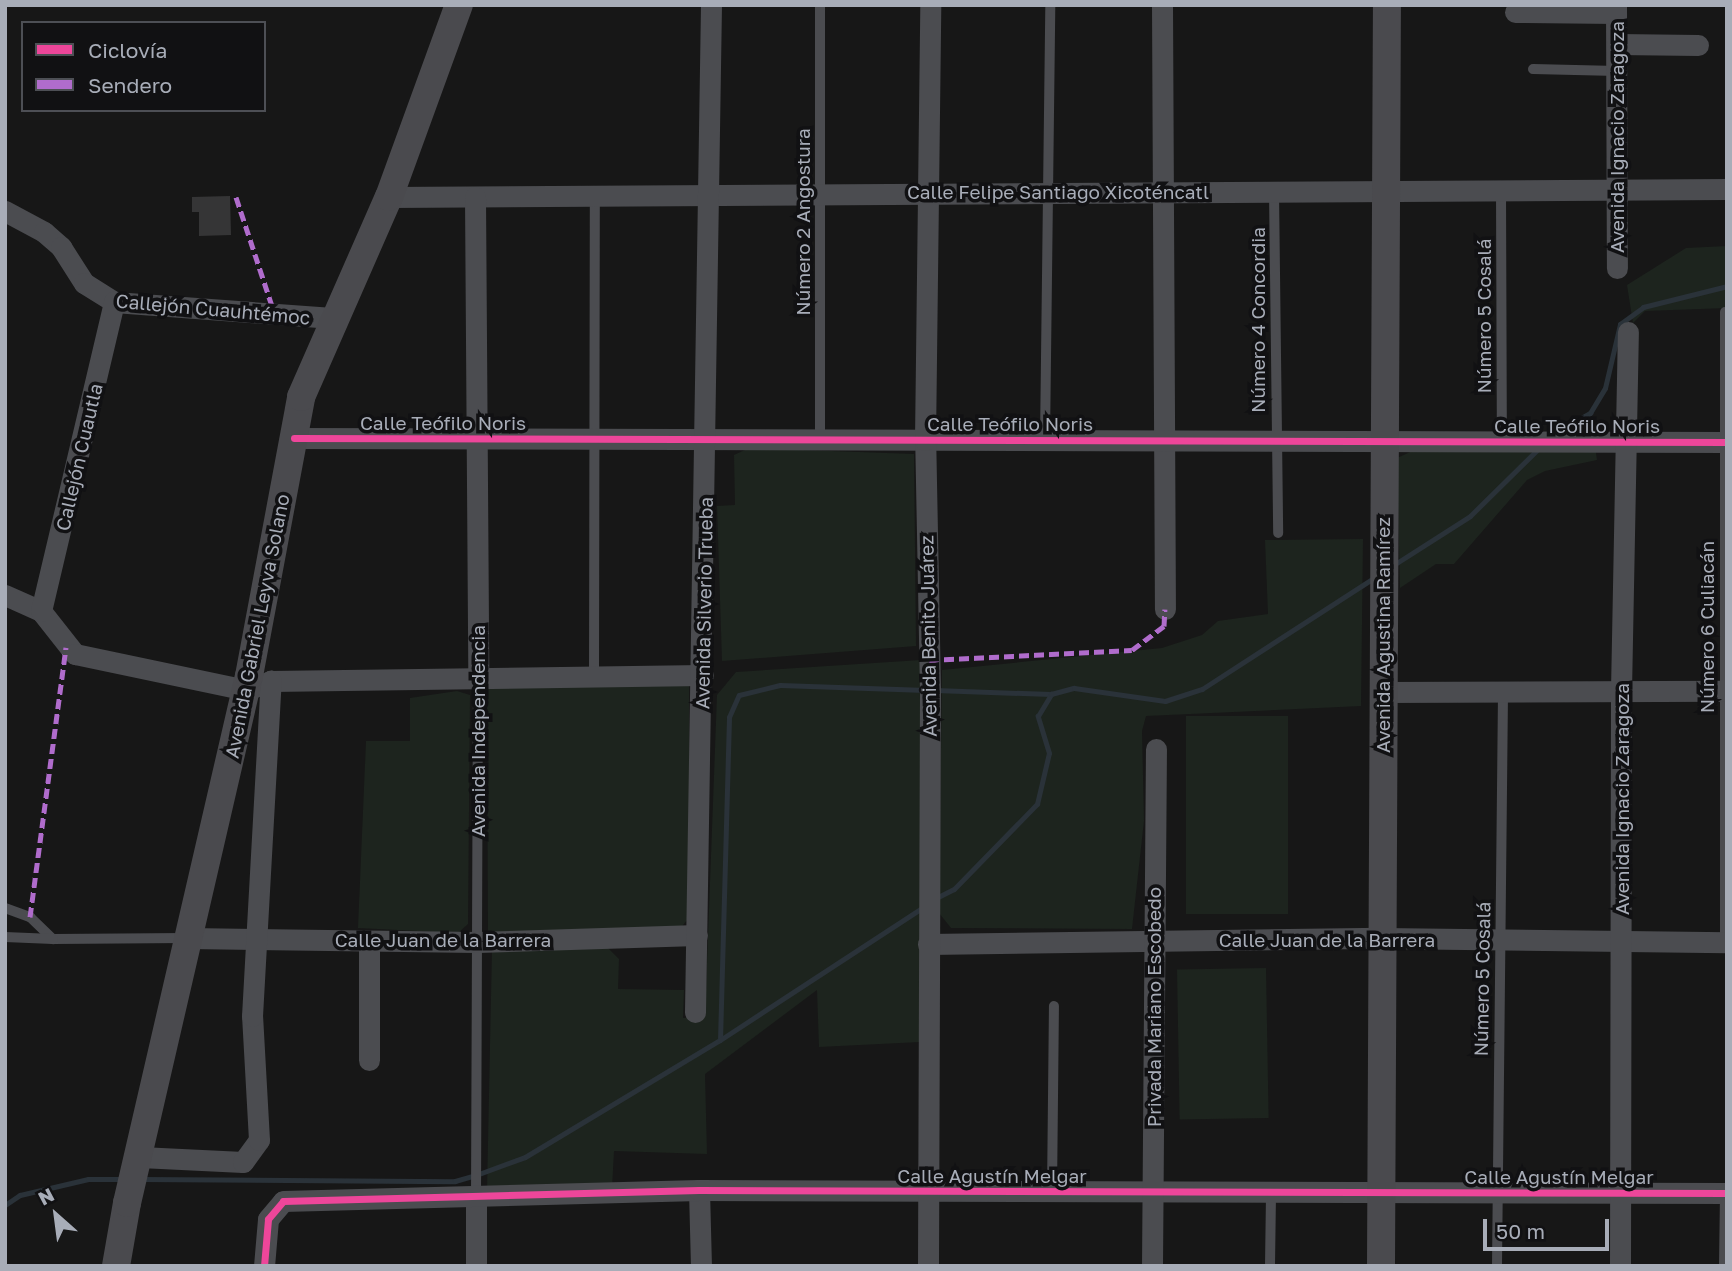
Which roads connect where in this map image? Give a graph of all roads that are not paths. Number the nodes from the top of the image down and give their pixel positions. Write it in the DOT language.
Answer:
graph roads {
  1 [pos="459,5"];
  2 [pos="711,5"];
  3 [pos="820,5"];
  4 [pos="930,5"];
  5 [pos="1051,5"];
  6 [pos="1162,5"];
  7 [pos="1387,5"];
  8 [pos="1616,9"];
  9 [pos="1515,12"];
  10 [pos="1617,44"];
  11 [pos="1698,45"];
  12 [pos="1533,69"];
  13 [pos="1617,71"];
  14 [pos="1617,188"];
  15 [pos="1501,189"];
  16 [pos="1727,189"];
  17 [pos="1385,190"];
  18 [pos="1165,191"];
  19 [pos="1275,191"];
  20 [pos="1046,192"];
  21 [pos="926,193"];
  22 [pos="821,194"];
  23 [pos="707,195"];
  24 [pos="595,196"];
  25 [pos="389,197"];
  26 [pos="475,197"];
  27 [pos="5,211"];
  28 [pos="1617,268"];
  29 [pos="114,302"];
  30 [pos="1725,312"];
  31 [pos="332,318"];
  32 [pos="1628,332"];
  33 [pos="294,438"];
  34 [pos="477,439"];
  35 [pos="593,439"];
  36 [pos="707,439"];
  37 [pos="820,439"];
  38 [pos="925,440"];
  39 [pos="1045,440"];
  40 [pos="1165,440"];
  41 [pos="1276,440"];
  42 [pos="1383,441"];
  43 [pos="1502,442"];
  44 [pos="1627,442"];
  45 [pos="1726,442"];
  46 [pos="1278,533"];
  47 [pos="5,595"];
  48 [pos="1164,609"];
  49 [pos="41,611"];
  50 [pos="704,676"];
  51 [pos="478,677"];
  52 [pos="594,677"];
  53 [pos="258,685"];
  54 [pos="1621,691"];
  55 [pos="1726,691"];
  56 [pos="1383,692"];
  57 [pos="1503,693"];
  58 [pos="1156,748"];
  59 [pos="5,908"];
  60 [pos="697,935"];
  61 [pos="5,937"];
  62 [pos="188,938"];
  63 [pos="1382,938"];
  64 [pos="53,939"];
  65 [pos="255,940"];
  66 [pos="369,941"];
  67 [pos="1155,941"];
  68 [pos="1500,941"];
  69 [pos="477,942"];
  70 [pos="1622,942"];
  71 [pos="1726,942"];
  72 [pos="928,944"];
  73 [pos="1054,1006"];
  74 [pos="695,1012"];
  75 [pos="369,1060"];
  76 [pos="137,1163"];
  77 [pos="699,1190"];
  78 [pos="928,1191"];
  79 [pos="1052,1192"];
  80 [pos="1153,1192"];
  81 [pos="1496,1193"];
  82 [pos="1621,1193"];
  83 [pos="1726,1193"];
  84 [pos="1271,1194"];
  85 [pos="1381,1194"];
  86 [pos="476,1199"];
  87 [pos="116,1266"];
  88 [pos="264,1266"];
  89 [pos="476,1266"];
  90 [pos="701,1266"];
  91 [pos="928,1266"];
  92 [pos="1152,1266"];
  93 [pos="1270,1266"];
  94 [pos="1381,1266"];
  95 [pos="1497,1266"];
  96 [pos="1620,1266"];
  97 [pos="1724,1266"];
  1 -- 25 [label="street, Avenida Gabriel Leyva Solano"];
  2 -- 23 [label="street, Avenida Silverio Trueba"];
  3 -- 22 [label="lane, Número 2 Angostura"];
  4 -- 21 [label="street, Avenida Benito Juárez"];
  5 -- 20 [label="lane"];
  6 -- 18 [label="street"];
  7 -- 17 [label="street, Avenida Agustina Ramírez"];
  8 -- 9 [label="street"];
  8 -- 10 [label="street, Avenida Ignacio Zaragoza"];
  10 -- 11 [label="street"];
  10 -- 13 [label="street, Avenida Ignacio Zaragoza"];
  12 -- 13 [label="lane"];
  13 -- 14 [label="street, Avenida Ignacio Zaragoza"];
  14 -- 15 [label="street, Calle Felipe Santiago Xicoténcatl"];
  14 -- 16 [label="street, Calle Felipe Santiago Xicoténcatl"];
  14 -- 28 [label="street, Avenida Ignacio Zaragoza"];
  15 -- 17 [label="street, Calle Felipe Santiago Xicoténcatl"];
  15 -- 43 [label="lane, Número 5 Cosalá"];
  17 -- 19 [label="street, Calle Felipe Santiago Xicoténcatl"];
  17 -- 42 [label="street, Avenida Agustina Ramírez"];
  18 -- 19 [label="street, Calle Felipe Santiago Xicoténcatl"];
  18 -- 20 [label="street, Calle Felipe Santiago Xicoténcatl"];
  18 -- 40 [label="street"];
  19 -- 41 [label="lane, Número 4 Concordia"];
  20 -- 21 [label="street, Calle Felipe Santiago Xicoténcatl"];
  20 -- 39 [label="lane"];
  21 -- 22 [label="street, Calle Felipe Santiago Xicoténcatl"];
  21 -- 38 [label="street, Avenida Benito Juárez"];
  22 -- 23 [label="street, Calle Felipe Santiago Xicoténcatl"];
  22 -- 37 [label="lane, Número 2 Angostura"];
  23 -- 24 [label="street, Calle Felipe Santiago Xicoténcatl"];
  23 -- 36 [label="street, Avenida Silverio Trueba"];
  24 -- 26 [label="street, Calle Felipe Santiago Xicoténcatl"];
  24 -- 35 [label="lane"];
  25 -- 26 [label="street, Calle Felipe Santiago Xicoténcatl"];
  25 -- 31 [label="street, Avenida Gabriel Leyva Solano"];
  26 -- 34 [label="street, Avenida Independencia"];
  27 -- 29 [label="street, Callejón Cuauhtémoc"];
  29 -- 31 [label="street, Callejón Cuauhtémoc"];
  29 -- 49 [label="street, Callejón Cuautla"];
  30 -- 45 [label="lane, Número 6 Culiacán"];
  31 -- 33 [label="street, Avenida Gabriel Leyva Solano"];
  32 -- 44 [label="street, Avenida Ignacio Zaragoza"];
  33 -- 34 [label="street, Calle Teófilo Noris"];
  33 -- 53 [label="street, Avenida Gabriel Leyva Solano"];
  34 -- 35 [label="street, Calle Teófilo Noris"];
  34 -- 51 [label="street, Avenida Independencia"];
  35 -- 36 [label="street, Calle Teófilo Noris"];
  35 -- 52 [label="lane"];
  36 -- 37 [label="street, Calle Teófilo Noris"];
  36 -- 50 [label="street, Avenida Silverio Trueba"];
  37 -- 38 [label="street, Calle Teófilo Noris"];
  38 -- 39 [label="street, Calle Teófilo Noris"];
  38 -- 72 [label="street, Avenida Benito Juárez"];
  39 -- 40 [label="street, Calle Teófilo Noris"];
  40 -- 41 [label="street, Calle Teófilo Noris"];
  40 -- 48 [label="street"];
  41 -- 42 [label="street, Calle Teófilo Noris"];
  41 -- 46 [label="lane, Número 4 Concordia"];
  42 -- 43 [label="street, Calle Teófilo Noris"];
  42 -- 56 [label="street, Avenida Agustina Ramírez"];
  43 -- 44 [label="street, Calle Teófilo Noris"];
  44 -- 45 [label="street, Calle Teófilo Noris"];
  44 -- 54 [label="street, Avenida Ignacio Zaragoza"];
  45 -- 55 [label="lane, Número 6 Culiacán"];
  47 -- 49 [label="street"];
  49 -- 53 [label="street"];
  50 -- 52 [label="street"];
  50 -- 60 [label="street, Avenida Silverio Trueba"];
  51 -- 52 [label="street"];
  51 -- 53 [label="street"];
  51 -- 69 [label="lane, Avenida Independencia"];
  53 -- 62 [label="street, Avenida Gabriel Leyva Solano"];
  53 -- 65 [label="street"];
  54 -- 55 [label="street"];
  54 -- 57 [label="street"];
  54 -- 70 [label="street, Avenida Ignacio Zaragoza"];
  55 -- 71 [label="lane, Número 6 Culiacán"];
  56 -- 57 [label="street"];
  56 -- 63 [label="street, Avenida Agustina Ramírez"];
  57 -- 68 [label="lane, Número 5 Cosalá"];
  58 -- 67 [label="street, Privada Mariano Escobedo"];
  59 -- 64 [label="lane"];
  60 -- 69 [label="street, Calle Juan de la Barrera"];
  60 -- 74 [label="street, Avenida Silverio Trueba"];
  61 -- 64 [label="lane"];
  62 -- 64 [label="lane"];
  62 -- 65 [label="street, Calle Juan de la Barrera"];
  62 -- 76 [label="street, Avenida Gabriel Leyva Solano"];
  63 -- 67 [label="street, Calle Juan de la Barrera"];
  63 -- 68 [label="street, Calle Juan de la Barrera"];
  63 -- 85 [label="street, Avenida Agustina Ramírez"];
  65 -- 66 [label="street, Calle Juan de la Barrera"];
  65 -- 76 [label="street"];
  66 -- 69 [label="street, Calle Juan de la Barrera"];
  66 -- 75 [label="street"];
  67 -- 72 [label="street, Calle Juan de la Barrera"];
  67 -- 80 [label="street, Privada Mariano Escobedo"];
  68 -- 70 [label="street, Calle Juan de la Barrera"];
  68 -- 81 [label="lane, Número 5 Cosalá"];
  69 -- 86 [label="lane, Avenida Independencia"];
  70 -- 71 [label="street, Calle Juan de la Barrera"];
  70 -- 82 [label="street, Avenida Ignacio Zaragoza"];
  72 -- 78 [label="street, Avenida Benito Juárez"];
  73 -- 79 [label="lane"];
  76 -- 87 [label="street, Avenida Gabriel Leyva Solano"];
  77 -- 78 [label="street, Calle Agustín Melgar"];
  77 -- 86 [label="street, Calle Agustín Melgar"];
  77 -- 90 [label="street"];
  78 -- 79 [label="street, Calle Agustín Melgar"];
  78 -- 91 [label="street, Avenida Benito Juárez"];
  79 -- 80 [label="street, Calle Agustín Melgar"];
  80 -- 84 [label="street, Calle Agustín Melgar"];
  80 -- 92 [label="street, Privada Mariano Escobedo"];
  81 -- 82 [label="street, Calle Agustín Melgar"];
  81 -- 85 [label="street, Calle Agustín Melgar"];
  81 -- 95 [label="lane, Número 5 Cosalá"];
  82 -- 83 [label="street, Calle Agustín Melgar"];
  82 -- 96 [label="street, Avenida Ignacio Zaragoza"];
  83 -- 97 [label="lane"];
  84 -- 85 [label="street, Calle Agustín Melgar"];
  84 -- 93 [label="lane"];
  85 -- 94 [label="street, Avenida Agustina Ramírez"];
  86 -- 88 [label="street, Calle Agustín Melgar"];
  86 -- 89 [label="street, Avenida Independencia"];
}
